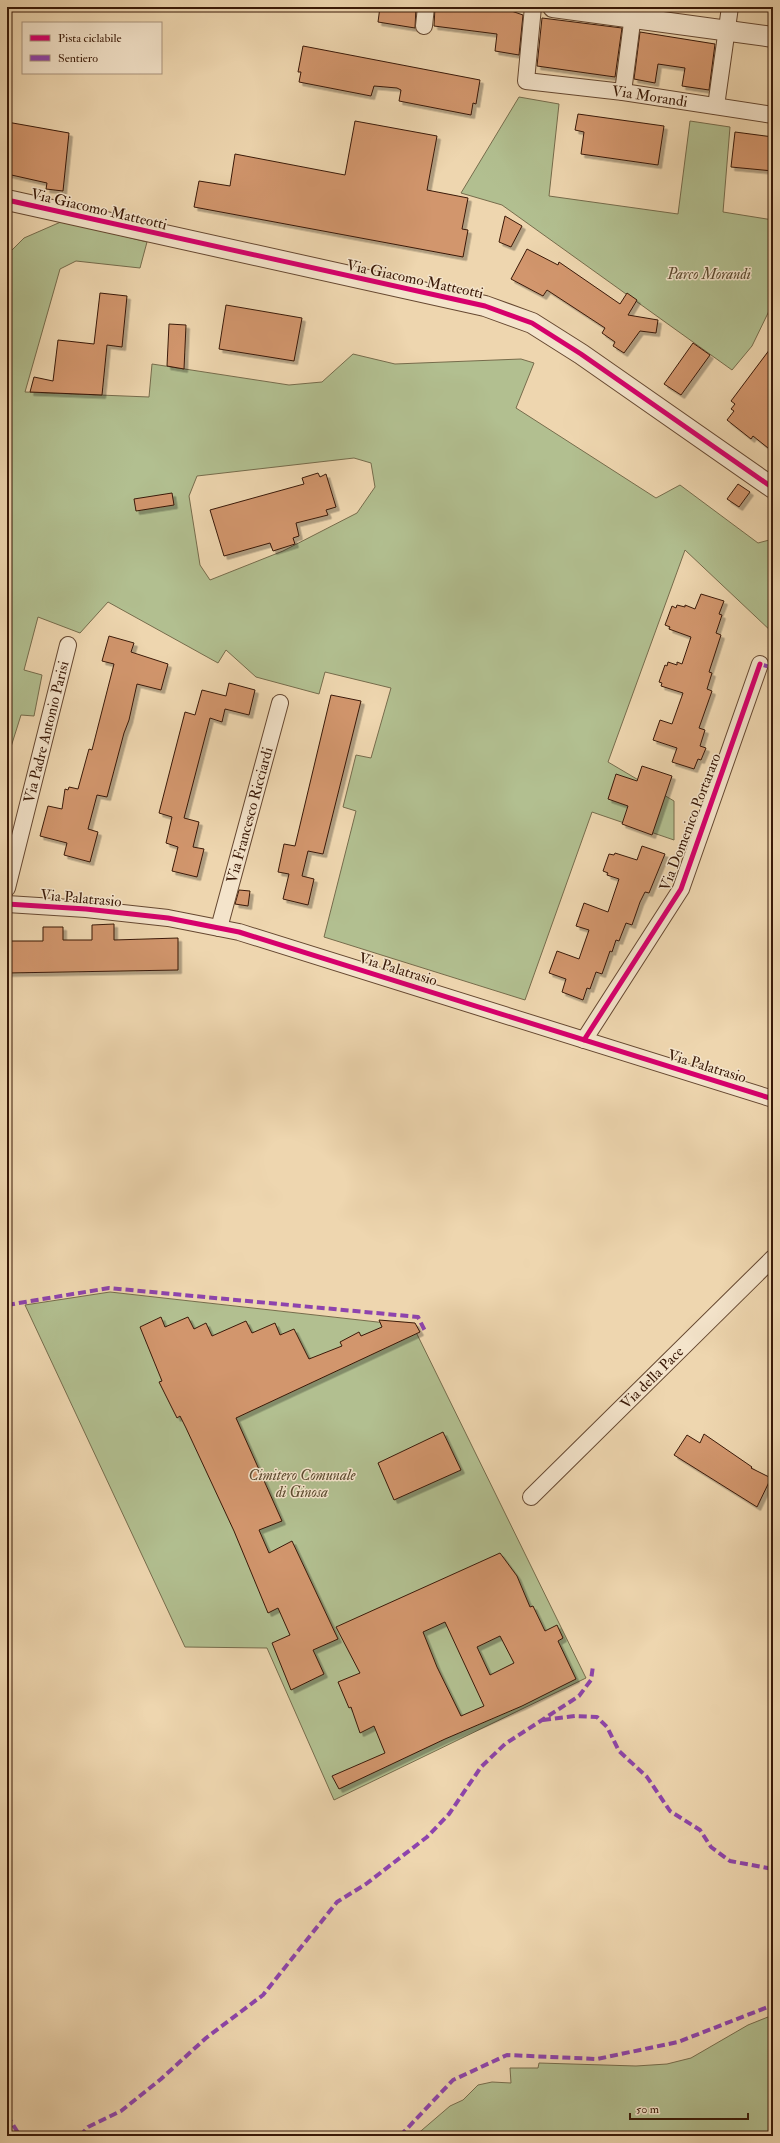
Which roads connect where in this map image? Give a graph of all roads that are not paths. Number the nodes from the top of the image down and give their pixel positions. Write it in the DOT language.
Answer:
graph roads {
  1 [pos="426,7"];
  2 [pos="533,7"];
  3 [pos="553,7"];
  4 [pos="730,7"];
  5 [pos="633,12"];
  6 [pos="424,26"];
  7 [pos="727,30"];
  8 [pos="773,36"];
  9 [pos="623,92"];
  10 [pos="716,106"];
  11 [pos="773,115"];
  12 [pos="7,201"];
  13 [pos="773,488"];
  14 [pos="68,645"];
  15 [pos="760,664"];
  16 [pos="280,702"];
  17 [pos="7,888"];
  18 [pos="7,904"];
  19 [pos="219,928"];
  20 [pos="584,1040"];
  21 [pos="773,1099"];
  22 [pos="773,1258"];
  23 [pos="531,1497"];
  1 -- 6 [label="street"];
  2 -- 9 [label="street, Via Morandi"];
  3 -- 5 [label="street"];
  4 -- 7 [label="street"];
  5 -- 7 [label="street"];
  5 -- 9 [label="street"];
  7 -- 8 [label="street"];
  7 -- 10 [label="street"];
  9 -- 10 [label="street, Via Morandi"];
  10 -- 11 [label="street, Via Morandi"];
  12 -- 13 [label="street, Via Giacomo Matteotti"];
  14 -- 17 [label="street, Via Padre Antonio Parisi"];
  15 -- 20 [label="street, Via Domenico Portararo"];
  16 -- 19 [label="street, Via Francesco Ricciardi"];
  18 -- 19 [label="street, Via Palatrasio"];
  19 -- 20 [label="street, Via Palatrasio"];
  20 -- 21 [label="street, Via Palatrasio"];
  22 -- 23 [label="street, Via della Pace"];
}
